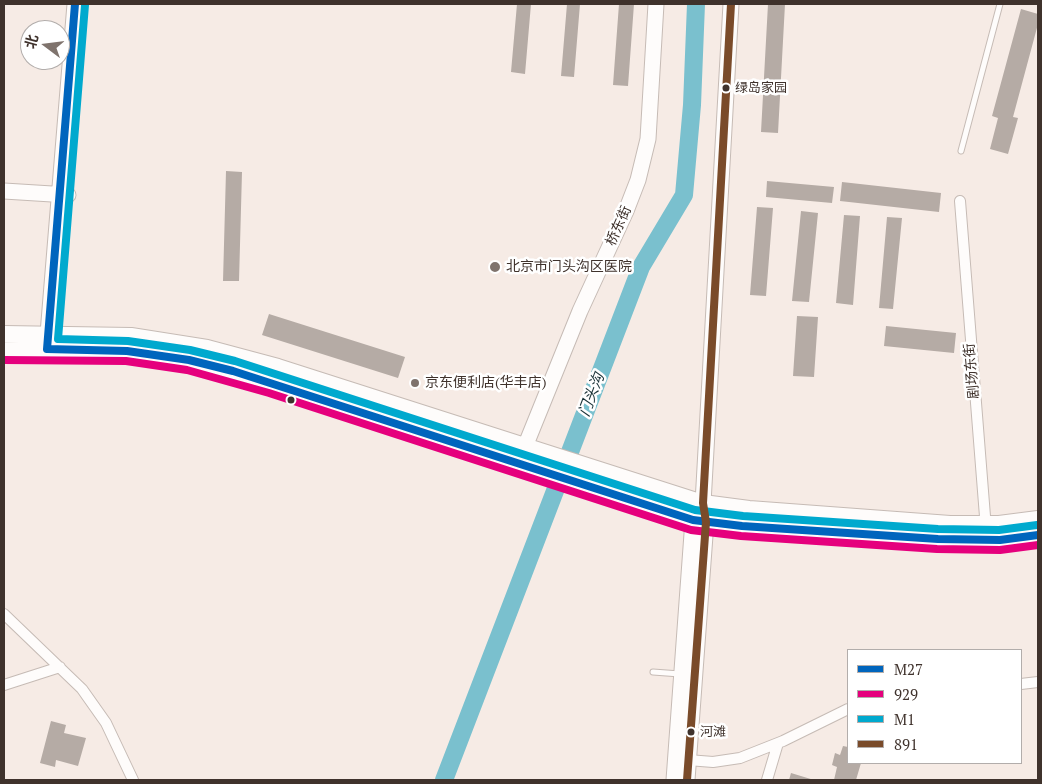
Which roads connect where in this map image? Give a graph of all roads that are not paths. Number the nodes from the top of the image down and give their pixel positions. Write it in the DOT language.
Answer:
graph roads {
  1 [pos="75,4"];
  2 [pos="83,4"];
  3 [pos="656,4"];
  4 [pos="731,4"];
  5 [pos="1000,4"];
  6 [pos="961,151"];
  7 [pos="4,191"];
  8 [pos="64,194"];
  9 [pos="960,202"];
  10 [pos="4,334"];
  11 [pos="52,342"];
  12 [pos="4,350"];
  13 [pos="526,446"];
  14 [pos="518,464"];
  15 [pos="703,503"];
  16 [pos="1038,520"];
  17 [pos="700,521"];
  18 [pos="986,533"];
  19 [pos="1038,535"];
  20 [pos="4,614"];
  21 [pos="60,667"];
  22 [pos="653,672"];
  23 [pos="688,674"];
  24 [pos="1038,682"];
  25 [pos="1022,684"];
  26 [pos="4,685"];
  27 [pos="847,709"];
  28 [pos="778,743"];
  29 [pos="688,760"];
  30 [pos="133,780"];
  31 [pos="674,780"];
  32 [pos="687,780"];
  33 [pos="767,780"];
  1 -- 8 [label="street"];
  2 -- 8 [label="street"];
  3 -- 13 [label="street, 桥东街"];
  4 -- 15 [label="street"];
  5 -- 6 [label="lane"];
  7 -- 8 [label="street"];
  8 -- 11 [label="street"];
  9 -- 18 [label="street, 剧场东街"];
  10 -- 11 [label="main road"];
  11 -- 12 [label="main road"];
  11 -- 13 [label="main road"];
  11 -- 14 [label="main road"];
  13 -- 14 [label="street, 桥东街"];
  13 -- 15 [label="main road"];
  14 -- 17 [label="main road"];
  15 -- 17 [label="street"];
  15 -- 18 [label="main road"];
  16 -- 18 [label="main road"];
  17 -- 18 [label="main road"];
  17 -- 23 [label="street"];
  18 -- 19 [label="main road"];
  20 -- 21 [label="street"];
  21 -- 26 [label="street"];
  21 -- 30 [label="street"];
  22 -- 23 [label="lane"];
  23 -- 29 [label="street"];
  23 -- 31 [label="street"];
  24 -- 25 [label="street"];
  27 -- 28 [label="street"];
  28 -- 29 [label="street"];
  28 -- 33 [label="street"];
  29 -- 32 [label="street"];
}
